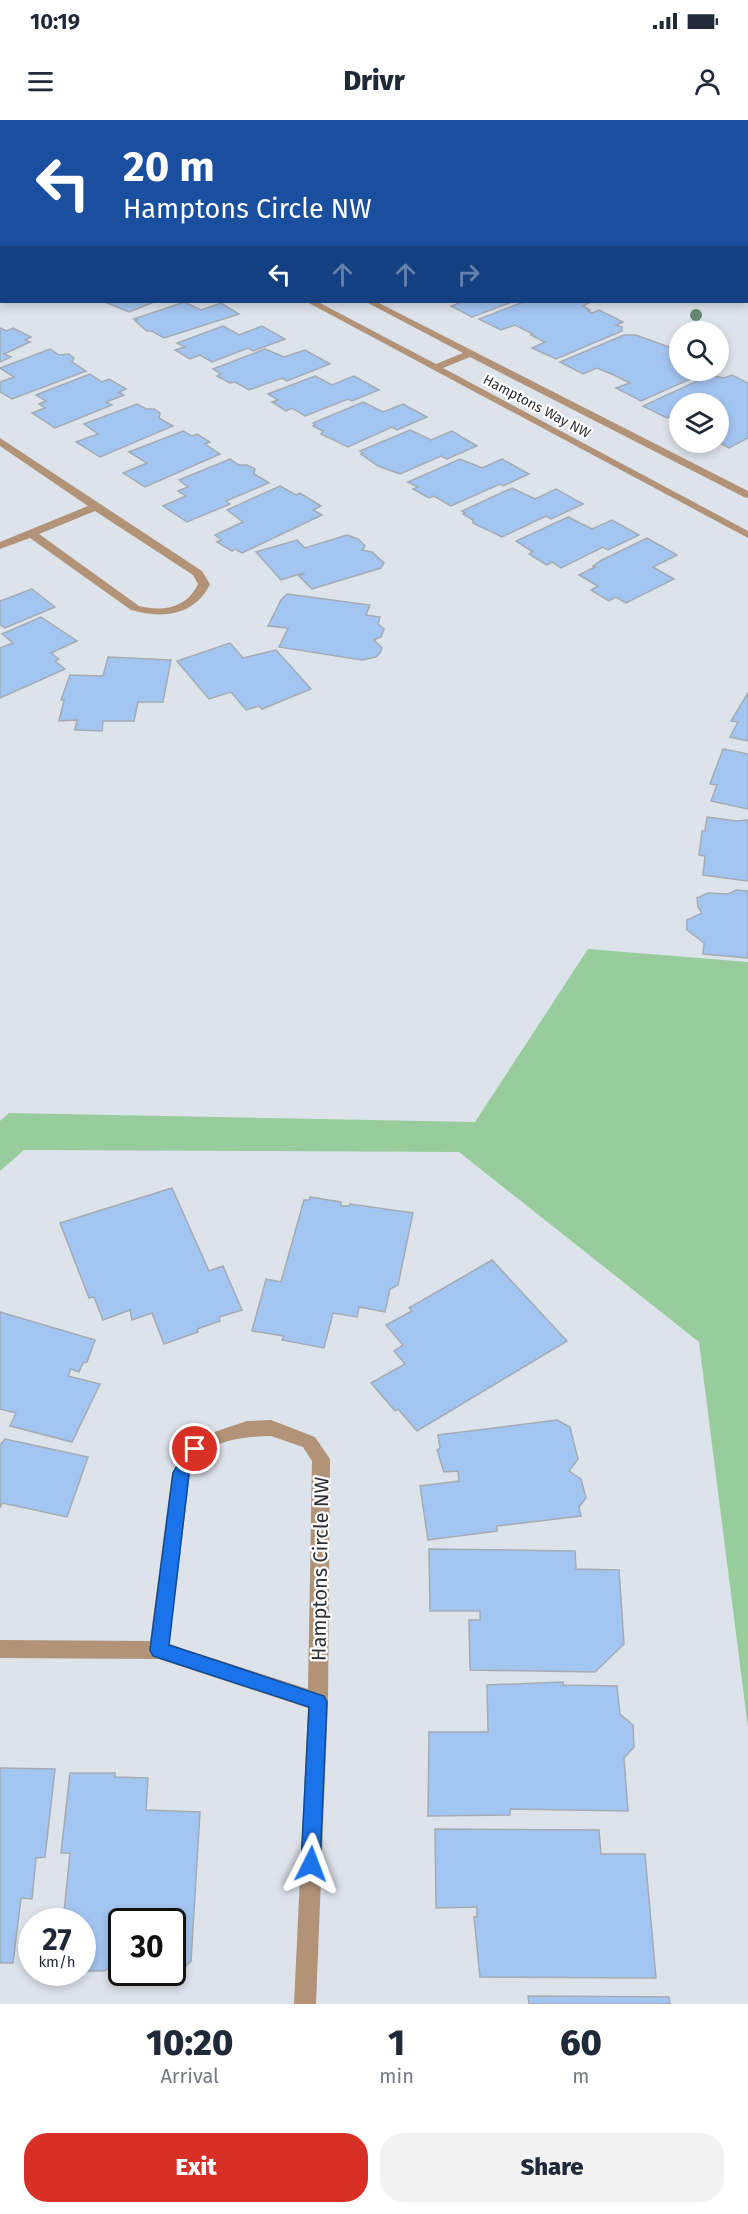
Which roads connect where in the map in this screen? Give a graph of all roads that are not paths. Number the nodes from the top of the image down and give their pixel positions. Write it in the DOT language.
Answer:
graph roads {
  1 [pos="314,303"];
  2 [pos="373,303"];
  3 [pos="470,353"];
  4 [pos="437,367"];
  5 [pos="0,441"];
  6 [pos="748,495"];
  7 [pos="96,507"];
  8 [pos="31,533"];
  9 [pos="748,535"];
  10 [pos="0,546"];
  11 [pos="0,1649"];
  12 [pos="159,1650"];
  13 [pos="318,1702"];
  14 [pos="304,2004"];
  1 -- 4 [label="street, Hamptons Way NW"];
  2 -- 3 [label="street, Hamptons Way NW"];
  3 -- 4 [label="street"];
  3 -- 6 [label="street, Hamptons Way NW"];
  4 -- 9 [label="street, Hamptons Way NW"];
  5 -- 7 [label="street"];
  7 -- 8 [label="street"];
  7 -- 8 [label="street"];
  8 -- 10 [label="street"];
  11 -- 12 [label="street"];
  12 -- 13 [label="street"];
  12 -- 13 [label="street, Hamptons Circle NW"];
  13 -- 14 [label="street, Hamptons Circle NW"];
}
